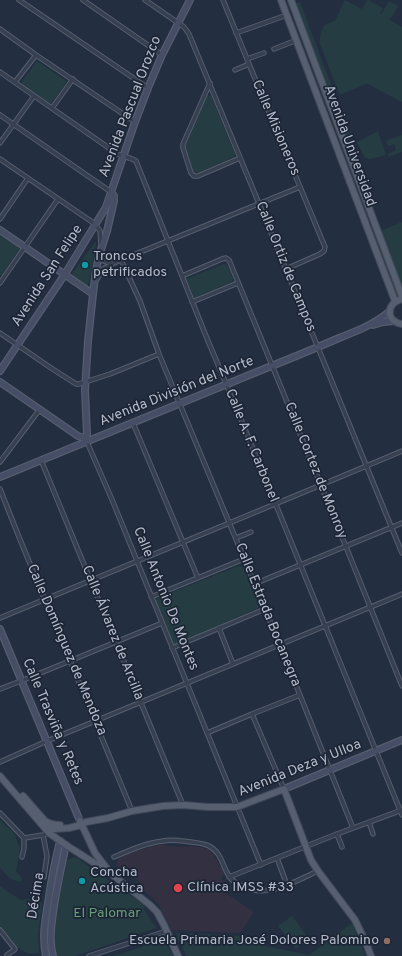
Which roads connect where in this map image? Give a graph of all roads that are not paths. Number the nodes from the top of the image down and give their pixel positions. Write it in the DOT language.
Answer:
graph roads {
  1 [pos="20,0"];
  2 [pos="83,0"];
  3 [pos="145,0"];
  4 [pos="190,0"];
  5 [pos="223,0"];
  6 [pos="281,0"];
  7 [pos="291,0"];
  8 [pos="287,15"];
  9 [pos="178,23"];
  10 [pos="0,29"];
  11 [pos="236,33"];
  12 [pos="297,40"];
  13 [pos="274,49"];
  14 [pos="264,52"];
  15 [pos="162,54"];
  16 [pos="36,55"];
  17 [pos="247,59"];
  18 [pos="249,64"];
  19 [pos="235,70"];
  20 [pos="0,72"];
  21 [pos="73,79"];
  22 [pos="15,82"];
  23 [pos="210,83"];
  24 [pos="148,88"];
  25 [pos="34,96"];
  26 [pos="52,108"];
  27 [pos="0,116"];
  28 [pos="135,122"];
  29 [pos="13,124"];
  30 [pos="0,142"];
  31 [pos="123,157"];
  32 [pos="240,158"];
  33 [pos="0,159"];
  34 [pos="28,178"];
  35 [pos="300,187"];
  36 [pos="111,192"];
  37 [pos="58,199"];
  38 [pos="259,204"];
  39 [pos="0,219"];
  40 [pos="95,224"];
  41 [pos="0,230"];
  42 [pos="167,241"];
  43 [pos="25,247"];
  44 [pos="101,249"];
  45 [pos="99,256"];
  46 [pos="122,260"];
  47 [pos="116,262"];
  48 [pos="286,269"];
  49 [pos="65,274"];
  50 [pos="182,276"];
  51 [pos="0,281"];
  52 [pos="94,283"];
  53 [pos="238,283"];
  54 [pos="93,294"];
  55 [pos="402,297"];
  56 [pos="395,301"];
  57 [pos="192,302"];
  58 [pos="390,311"];
  59 [pos="394,321"];
  60 [pos="402,324"];
  61 [pos="363,328"];
  62 [pos="0,333"];
  63 [pos="18,345"];
  64 [pos="318,347"];
  65 [pos="159,354"];
  66 [pos="272,366"];
  67 [pos="0,371"];
  68 [pos="0,382"];
  69 [pos="86,382"];
  70 [pos="226,384"];
  71 [pos="179,403"];
  72 [pos="40,408"];
  73 [pos="133,423"];
  74 [pos="86,440"];
  75 [pos="402,451"];
  76 [pos="41,460"];
  77 [pos="0,462"];
  78 [pos="366,466"];
  79 [pos="0,477"];
  80 [pos="321,485"];
  81 [pos="0,490"];
  82 [pos="275,504"];
  83 [pos="230,523"];
  84 [pos="402,523"];
  85 [pos="391,527"];
  86 [pos="251,532"];
  87 [pos="236,538"];
  88 [pos="184,542"];
  89 [pos="346,546"];
  90 [pos="402,553"];
  91 [pos="244,559"];
  92 [pos="136,561"];
  93 [pos="300,565"];
  94 [pos="198,578"];
  95 [pos="90,580"];
  96 [pos="254,584"];
  97 [pos="402,594"];
  98 [pos="151,597"];
  99 [pos="44,599"];
  100 [pos="370,607"];
  101 [pos="265,609"];
  102 [pos="0,618"];
  103 [pos="162,623"];
  104 [pos="325,626"];
  105 [pos="219,628"];
  106 [pos="0,629"];
  107 [pos="115,642"];
  108 [pos="280,645"];
  109 [pos="172,648"];
  110 [pos="70,660"];
  111 [pos="234,664"];
  112 [pos="21,681"];
  113 [pos="186,683"];
  114 [pos="402,686"];
  115 [pos="0,689"];
  116 [pos="300,695"];
  117 [pos="140,702"];
  118 [pos="252,714"];
  119 [pos="95,721"];
  120 [pos="207,733"];
  121 [pos="46,740"];
  122 [pos="402,740"];
  123 [pos="376,752"];
  124 [pos="0,762"];
  125 [pos="0,770"];
  126 [pos="330,770"];
  127 [pos="0,776"];
  128 [pos="284,789"];
  129 [pos="183,805"];
  130 [pos="238,807"];
  131 [pos="401,810"];
  132 [pos="132,811"];
  133 [pos="0,813"];
  134 [pos="402,815"];
  135 [pos="369,822"];
  136 [pos="82,823"];
  137 [pos="353,828"];
  138 [pos="47,830"];
  139 [pos="337,834"];
  140 [pos="374,834"];
  141 [pos="24,838"];
  142 [pos="60,841"];
  143 [pos="66,845"];
  144 [pos="306,846"];
  145 [pos="342,847"];
  146 [pos="22,857"];
  147 [pos="114,857"];
  148 [pos="277,858"];
  149 [pos="261,865"];
  150 [pos="318,871"];
  151 [pos="110,873"];
  152 [pos="44,877"];
  153 [pos="230,877"];
  154 [pos="287,885"];
  155 [pos="0,930"];
  156 [pos="167,931"];
  157 [pos="7,955"];
  158 [pos="46,956"];
  159 [pos="53,956"];
  160 [pos="88,956"];
  161 [pos="178,956"];
  162 [pos="371,956"];
  1 -- 24 [label="street"];
  2 -- 15 [label="street"];
  3 -- 9 [label="street, Calle Ortiz de Campos"];
  4 -- 9 [label="main road, Avenida Pascual Orozco"];
  5 -- 11 [label="street, Calle Misioneros"];
  6 -- 8 [label="main road, Avenida Universidad"];
  7 -- 55 [label="main road, Avenida Universidad"];
  8 -- 11 [label="street"];
  8 -- 12 [label="main road, Avenida Universidad"];
  9 -- 15 [label="main road, Avenida Pascual Orozco"];
  9 -- 23 [label="street, Calle Ortiz de Campos"];
  10 -- 16 [label="street"];
  11 -- 17 [label="street, Calle Misioneros"];
  12 -- 13 [label="street"];
  12 -- 56 [label="main road, Avenida Universidad"];
  14 -- 17 [label="street"];
  15 -- 24 [label="main road, Avenida Pascual Orozco"];
  16 -- 21 [label="street"];
  16 -- 22 [label="street"];
  17 -- 18 [label="street, Calle Misioneros"];
  18 -- 19 [label="street"];
  18 -- 35 [label="street, Calle Misioneros"];
  20 -- 22 [label="street, Calle A. F. Carbonel"];
  21 -- 26 [label="street"];
  21 -- 28 [label="street"];
  22 -- 25 [label="street, Calle A. F. Carbonel"];
  23 -- 32 [label="street, Calle Ortiz de Campos"];
  23 -- 32 [label="street"];
  24 -- 28 [label="main road, Avenida Pascual Orozco"];
  25 -- 26 [label="street, Calle A. F. Carbonel"];
  25 -- 29 [label="street"];
  26 -- 31 [label="street, Calle A. F. Carbonel"];
  27 -- 29 [label="street"];
  28 -- 31 [label="main road, Avenida Pascual Orozco"];
  29 -- 30 [label="street"];
  29 -- 36 [label="street"];
  31 -- 36 [label="main road, Avenida Pascual Orozco"];
  31 -- 42 [label="street, Calle A. F. Carbonel"];
  32 -- 38 [label="street, Calle Ortiz de Campos"];
  33 -- 34 [label="street"];
  34 -- 37 [label="street"];
  34 -- 39 [label="street"];
  35 -- 38 [label="street"];
  35 -- 48 [label="street, Calle Misioneros"];
  36 -- 40 [label="main road, Avenida San Felipe"];
  36 -- 44 [label="main road, Avenida Pascual Orozco"];
  37 -- 40 [label="street"];
  37 -- 43 [label="street"];
  38 -- 42 [label="street"];
  38 -- 48 [label="street, Calle Ortiz de Campos"];
  40 -- 44 [label="street"];
  40 -- 49 [label="main road, Avenida San Felipe"];
  41 -- 43 [label="main road"];
  42 -- 46 [label="street"];
  42 -- 50 [label="street, Calle A. F. Carbonel"];
  43 -- 49 [label="main road"];
  43 -- 51 [label="street"];
  44 -- 45 [label="main road, Avenida Pascual Orozco"];
  45 -- 47 [label="street"];
  45 -- 52 [label="main road, Avenida Pascual Orozco"];
  46 -- 47 [label="street"];
  46 -- 65 [label="street, Calle Estrada Bocanegra"];
  47 -- 52 [label="street"];
  48 -- 64 [label="street, Calle Ortiz de Campos"];
  49 -- 54 [label="main road"];
  49 -- 63 [label="main road, Avenida San Felipe"];
  50 -- 53 [label="street, Calle Cortez de Monroy"];
  50 -- 57 [label="street, Calle A. F. Carbonel"];
  52 -- 54 [label="main road, Avenida Pascual Orozco"];
  53 -- 57 [label="street"];
  53 -- 66 [label="street, Calle Cortez de Monroy"];
  54 -- 69 [label="main road, Avenida Pascual Orozco"];
  55 -- 56 [label="main road, Avenida Universidad"];
  56 -- 58 [label="main road"];
  57 -- 70 [label="street, Calle A. F. Carbonel"];
  58 -- 59 [label="main road"];
  58 -- 61 [label="main road, Avenida División del Norte"];
  59 -- 60 [label="main road"];
  59 -- 61 [label="main road, Avenida División del Norte"];
  61 -- 64 [label="main road, Avenida División del Norte"];
  62 -- 63 [label="street"];
  63 -- 67 [label="main road, Avenida San Felipe"];
  63 -- 69 [label="street"];
  64 -- 66 [label="main road, Avenida División del Norte"];
  64 -- 78 [label="street, Calle Ortiz de Campos"];
  65 -- 69 [label="street"];
  65 -- 71 [label="street, Calle Estrada Bocanegra"];
  66 -- 70 [label="main road, Avenida División del Norte"];
  66 -- 80 [label="street, Calle Cortez de Monroy"];
  68 -- 72 [label="main road"];
  69 -- 74 [label="main road, Avenida Pascual Orozco"];
  70 -- 71 [label="main road, Avenida División del Norte"];
  70 -- 82 [label="street, Calle A. F. Carbonel"];
  71 -- 73 [label="main road, Avenida División del Norte"];
  71 -- 83 [label="street, Calle Estrada Bocanegra"];
  72 -- 74 [label="main road"];
  72 -- 77 [label="street"];
  73 -- 74 [label="main road, Avenida División del Norte"];
  73 -- 88 [label="street"];
  74 -- 76 [label="main road, Avenida División del Norte"];
  74 -- 92 [label="street, Calle Antonio De Montes"];
  75 -- 78 [label="street"];
  76 -- 79 [label="main road, Avenida División del Norte"];
  76 -- 95 [label="street, Calle Álvarez de Arcilla"];
  78 -- 80 [label="street"];
  78 -- 85 [label="street, Calle Ortiz de Campos"];
  80 -- 82 [label="street"];
  80 -- 89 [label="street, Calle Cortez de Monroy"];
  81 -- 99 [label="street, Calle Domínguez de Mendoza"];
  82 -- 83 [label="street"];
  82 -- 93 [label="street, Calle A. F. Carbonel"];
  83 -- 87 [label="street, Calle Estrada Bocanegra"];
  83 -- 88 [label="street"];
  84 -- 85 [label="street"];
  85 -- 89 [label="street"];
  85 -- 90 [label="street, Calle Ortiz de Campos"];
  86 -- 87 [label="street"];
  87 -- 91 [label="street, Calle Estrada Bocanegra"];
  88 -- 92 [label="street"];
  88 -- 94 [label="street"];
  89 -- 93 [label="street"];
  89 -- 100 [label="street, Calle Cortez de Monroy"];
  91 -- 94 [label="street"];
  91 -- 96 [label="street, Calle Estrada Bocanegra"];
  92 -- 95 [label="street"];
  92 -- 98 [label="street, Calle Antonio De Montes"];
  93 -- 96 [label="street"];
  93 -- 104 [label="street, Calle A. F. Carbonel"];
  94 -- 98 [label="street"];
  95 -- 99 [label="street"];
  95 -- 107 [label="street, Calle Álvarez de Arcilla"];
  96 -- 101 [label="street, Calle Estrada Bocanegra"];
  97 -- 100 [label="street"];
  98 -- 103 [label="street, Calle Antonio De Montes"];
  99 -- 102 [label="street"];
  99 -- 110 [label="street, Calle Domínguez de Mendoza"];
  100 -- 104 [label="street"];
  100 -- 114 [label="street, Calle Cortez de Monroy"];
  101 -- 105 [label="street"];
  101 -- 108 [label="street, Calle Estrada Bocanegra"];
  103 -- 107 [label="street"];
  103 -- 109 [label="street, Calle Antonio De Montes"];
  104 -- 108 [label="street"];
  104 -- 123 [label="street, Calle A. F. Carbonel"];
  105 -- 109 [label="street"];
  105 -- 111 [label="street"];
  106 -- 112 [label="main road, Calle Trasviña y Retes"];
  107 -- 110 [label="street"];
  107 -- 117 [label="street, Calle Álvarez de Arcilla"];
  108 -- 111 [label="street"];
  108 -- 116 [label="street, Calle Estrada Bocanegra"];
  109 -- 113 [label="street, Calle Antonio De Montes"];
  110 -- 112 [label="street"];
  110 -- 119 [label="street, Calle Domínguez de Mendoza"];
  111 -- 113 [label="street"];
  112 -- 115 [label="street"];
  112 -- 121 [label="main road, Calle Trasviña y Retes"];
  113 -- 117 [label="street"];
  113 -- 120 [label="street, Calle Antonio De Montes"];
  116 -- 118 [label="street"];
  116 -- 126 [label="street, Calle Estrada Bocanegra"];
  117 -- 119 [label="street"];
  117 -- 129 [label="street, Calle Álvarez de Arcilla"];
  118 -- 120 [label="street"];
  118 -- 128 [label="street"];
  119 -- 121 [label="street"];
  119 -- 132 [label="street, Calle Domínguez de Mendoza"];
  120 -- 130 [label="street, Calle Antonio De Montes"];
  121 -- 124 [label="street"];
  121 -- 136 [label="main road, Calle Trasviña y Retes"];
  122 -- 123 [label="main road, Avenida Deza y Ulloa"];
  123 -- 126 [label="main road, Avenida Deza y Ulloa"];
  123 -- 131 [label="street, Calle A. F. Carbonel"];
  125 -- 138 [label="main road"];
  126 -- 128 [label="main road, Avenida Deza y Ulloa"];
  126 -- 137 [label="street, Calle Estrada Bocanegra"];
  127 -- 138 [label="main road"];
  128 -- 130 [label="main road, Avenida Deza y Ulloa"];
  128 -- 144 [label="main road"];
  129 -- 130 [label="main road, Avenida Deza y Ulloa"];
  129 -- 132 [label="main road, Avenida Deza y Ulloa"];
  130 -- 149 [label="street, Calle Antonio De Montes"];
  131 -- 134 [label="street, Calle A. F. Carbonel"];
  131 -- 135 [label="street"];
  132 -- 136 [label="main road, Avenida Deza y Ulloa"];
  133 -- 141 [label="street"];
  135 -- 137 [label="street"];
  135 -- 140 [label="street"];
  136 -- 138 [label="main road, Avenida Deza y Ulloa"];
  136 -- 151 [label="main road"];
  137 -- 139 [label="street"];
  138 -- 141 [label="street"];
  138 -- 142 [label="main road"];
  138 -- 152 [label="street"];
  139 -- 144 [label="street"];
  139 -- 145 [label="street"];
  141 -- 146 [label="street"];
  142 -- 143 [label="main road"];
  142 -- 158 [label="main road, Décima"];
  143 -- 151 [label="main road"];
  143 -- 159 [label="main road, Décima"];
  144 -- 148 [label="street"];
  144 -- 150 [label="main road"];
  147 -- 153 [label="street"];
  148 -- 149 [label="street"];
  148 -- 154 [label="street"];
  149 -- 153 [label="street"];
  150 -- 154 [label="street"];
  150 -- 162 [label="main road"];
  151 -- 156 [label="main road"];
  153 -- 154 [label="street"];
  155 -- 157 [label="street"];
  156 -- 160 [label="street"];
  156 -- 161 [label="main road"];
}
